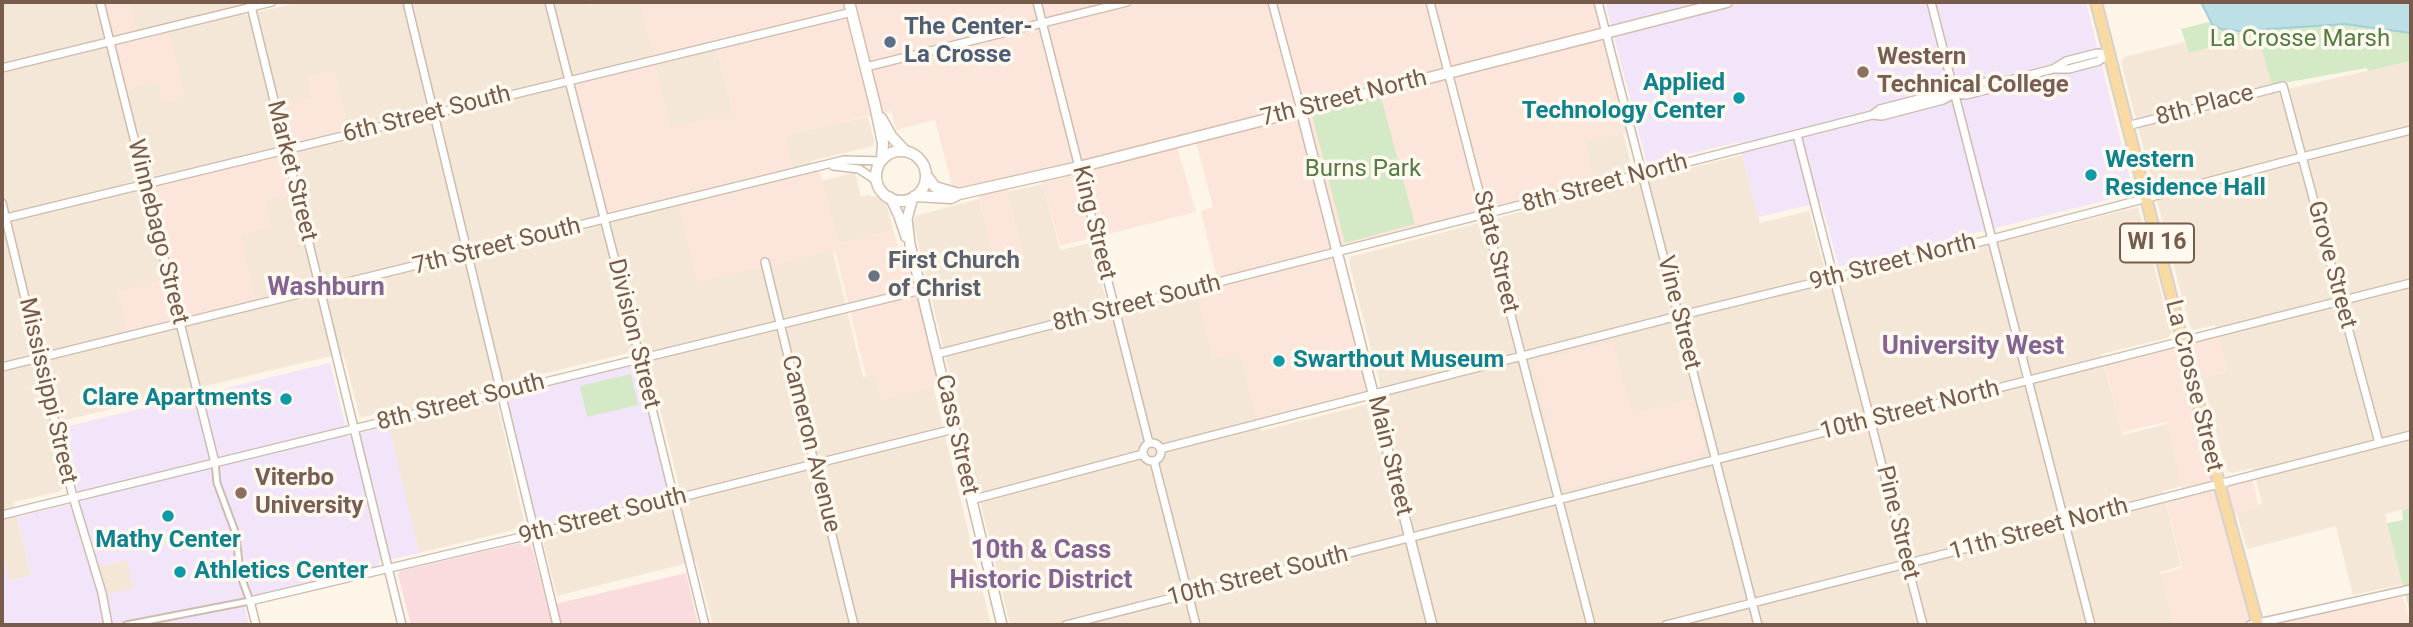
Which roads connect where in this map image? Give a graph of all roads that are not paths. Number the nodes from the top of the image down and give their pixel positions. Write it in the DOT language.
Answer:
graph roads {
  1 [pos="100,2"];
  2 [pos="272,2"];
  3 [pos="407,2"];
  4 [pos="549,2"];
  5 [pos="1037,2"];
  6 [pos="1127,2"];
  7 [pos="1272,2"];
  8 [pos="1430,2"];
  9 [pos="1598,2"];
  10 [pos="1727,2"];
  11 [pos="1931,2"];
  12 [pos="2096,2"];
  13 [pos="250,4"];
  14 [pos="850,7"];
  15 [pos="1043,23"];
  16 [pos="1606,33"];
  17 [pos="110,43"];
  18 [pos="2109,54"];
  19 [pos="866,67"];
  20 [pos="2,68"];
  21 [pos="1448,72"];
  22 [pos="569,80"];
  23 [pos="2283,86"];
  24 [pos="1954,94"];
  25 [pos="875,105"];
  26 [pos="1301,110"];
  27 [pos="433,114"];
  28 [pos="2127,126"];
  29 [pos="2411,130"];
  30 [pos="1797,135"];
  31 [pos="286,150"];
  32 [pos="905,151"];
  33 [pos="2302,157"];
  34 [pos="882,160"];
  35 [pos="829,165"];
  36 [pos="1079,167"];
  37 [pos="1642,174"];
  38 [pos="926,175"];
  39 [pos="877,181"];
  40 [pos="144,183"];
  41 [pos="959,194"];
  42 [pos="890,197"];
  43 [pos="914,197"];
  44 [pos="2146,199"];
  45 [pos="2,203"];
  46 [pos="1486,216"];
  47 [pos="4,219"];
  48 [pos="605,220"];
  49 [pos="1992,239"];
  50 [pos="909,244"];
  51 [pos="1337,252"];
  52 [pos="468,254"];
  53 [pos="765,262"];
  54 [pos="1834,278"];
  55 [pos="2411,283"];
  56 [pos="320,290"];
  57 [pos="921,290"];
  58 [pos="2340,300"];
  59 [pos="1116,310"];
  60 [pos="1678,316"];
  61 [pos="181,324"];
  62 [pos="781,324"];
  63 [pos="2181,341"];
  64 [pos="937,354"];
  65 [pos="1522,356"];
  66 [pos="40,358"];
  67 [pos="640,359"];
  68 [pos="2,367"];
  69 [pos="2028,382"];
  70 [pos="501,393"];
  71 [pos="1373,395"];
  72 [pos="1871,420"];
  73 [pos="354,429"];
  74 [pos="954,429"];
  75 [pos="2411,435"];
  76 [pos="1149,443"];
  77 [pos="2379,443"];
  78 [pos="1160,449"];
  79 [pos="1143,454"];
  80 [pos="1715,459"];
  81 [pos="1154,461"];
  82 [pos="215,463"];
  83 [pos="814,464"];
  84 [pos="2219,485"];
  85 [pos="73,497"];
  86 [pos="1559,498"];
  87 [pos="673,500"];
  88 [pos="971,500"];
  89 [pos="2,515"];
  90 [pos="2064,522"];
  91 [pos="534,534"];
  92 [pos="1410,538"];
  93 [pos="1907,564"];
  94 [pos="388,568"];
  95 [pos="2411,589"];
  96 [pos="1188,594"];
  97 [pos="250,600"];
  98 [pos="1752,603"];
  99 [pos="108,625"];
  100 [pos="126,625"];
  101 [pos="256,625"];
  102 [pos="402,625"];
  103 [pos="557,625"];
  104 [pos="705,625"];
  105 [pos="854,625"];
  106 [pos="1002,625"];
  107 [pos="1066,625"];
  108 [pos="1196,625"];
  109 [pos="1432,625"];
  110 [pos="1591,625"];
  111 [pos="1666,625"];
  112 [pos="1758,625"];
  113 [pos="1923,625"];
  114 [pos="2091,625"];
  115 [pos="2256,625"];
  1 -- 17 [label="street, Winnebago Street"];
  2 -- 13 [label="street"];
  3 -- 27 [label="street"];
  4 -- 22 [label="street, Division Street"];
  5 -- 15 [label="street, King Street"];
  6 -- 15 [label="street"];
  7 -- 26 [label="street, Main Street"];
  8 -- 21 [label="street, State Street"];
  9 -- 16 [label="street, Vine Street"];
  10 -- 16 [label="main road, 7th Street North"];
  11 -- 24 [label="street"];
  12 -- 18 [label="main road, La Crosse Street / WI 16"];
  13 -- 17 [label="street"];
  13 -- 31 [label="street, Market Street"];
  14 -- 19 [label="main road"];
  14 -- 22 [label="street, 6th Street South"];
  15 -- 19 [label="street"];
  15 -- 36 [label="street, King Street"];
  16 -- 21 [label="main road, 7th Street North"];
  16 -- 37 [label="street, Vine Street"];
  17 -- 20 [label="street"];
  17 -- 40 [label="street, Winnebago Street"];
  18 -- 24 [label="street, 8th Street North"];
  18 -- 28 [label="main road, La Crosse Street / WI 16"];
  19 -- 25 [label="main road"];
  21 -- 26 [label="main road, 7th Street North"];
  21 -- 46 [label="street, State Street"];
  22 -- 27 [label="street, 6th Street South"];
  22 -- 48 [label="street, Division Street"];
  23 -- 28 [label="street, 8th Place"];
  23 -- 33 [label="street, Grove Street"];
  24 -- 30 [label="street, 8th Street North"];
  24 -- 49 [label="street"];
  25 -- 32 [label="main road"];
  25 -- 34 [label="main road"];
  26 -- 36 [label="main road, 7th Street North"];
  26 -- 51 [label="street, Main Street"];
  27 -- 31 [label="street, 6th Street South"];
  27 -- 52 [label="street"];
  28 -- 44 [label="main road, La Crosse Street / WI 16"];
  29 -- 33 [label="street, 9th Street North"];
  30 -- 37 [label="street, 8th Street North"];
  30 -- 54 [label="street, Pine Street"];
  31 -- 40 [label="street, 6th Street South"];
  31 -- 56 [label="street, Market Street"];
  32 -- 34 [label="main road"];
  32 -- 38 [label="main road"];
  33 -- 44 [label="street, 9th Street North"];
  33 -- 58 [label="street, Grove Street"];
  34 -- 35 [label="street, 7th Street South"];
  34 -- 39 [label="main road"];
  35 -- 39 [label="street, 7th Street South"];
  35 -- 48 [label="street, 7th Street South"];
  36 -- 41 [label="main road, 7th Street North"];
  36 -- 59 [label="street, King Street"];
  37 -- 46 [label="street, 8th Street North"];
  37 -- 60 [label="street, Vine Street"];
  38 -- 41 [label="main road"];
  38 -- 43 [label="main road"];
  39 -- 42 [label="main road"];
  40 -- 47 [label="street, 6th Street South"];
  40 -- 61 [label="street, Winnebago Street"];
  41 -- 43 [label="main road, 7th Street North"];
  42 -- 43 [label="main road"];
  42 -- 50 [label="street, Cass Street"];
  43 -- 50 [label="street, Cass Street"];
  44 -- 49 [label="street, 9th Street North"];
  44 -- 63 [label="main road, La Crosse Street / WI 16"];
  45 -- 47 [label="street, Mississippi Street"];
  46 -- 51 [label="street, 8th Street North"];
  46 -- 65 [label="street, State Street"];
  47 -- 66 [label="street, Mississippi Street"];
  48 -- 52 [label="street, 7th Street South"];
  48 -- 67 [label="street, Division Street"];
  49 -- 54 [label="street, 9th Street North"];
  49 -- 69 [label="street"];
  50 -- 57 [label="street, Cass Street"];
  51 -- 59 [label="street, 8th Street South"];
  51 -- 71 [label="street, Main Street"];
  52 -- 56 [label="street, 7th Street South"];
  52 -- 70 [label="street"];
  53 -- 62 [label="street, Cameron Avenue"];
  54 -- 60 [label="street, 9th Street North"];
  54 -- 72 [label="street, Pine Street"];
  55 -- 58 [label="street, 10th Street North"];
  56 -- 61 [label="street, 7th Street South"];
  56 -- 73 [label="street, Market Street"];
  57 -- 62 [label="street, 8th Street South"];
  57 -- 64 [label="street, Cass Street"];
  58 -- 63 [label="street, 10th Street North"];
  58 -- 77 [label="street, Grove Street"];
  59 -- 64 [label="street, 8th Street South"];
  59 -- 76 [label="street, King Street"];
  60 -- 65 [label="street, 9th Street North"];
  60 -- 80 [label="street, Vine Street"];
  61 -- 66 [label="street, 7th Street South"];
  61 -- 82 [label="street, Winnebago Street"];
  62 -- 67 [label="street, 8th Street South"];
  62 -- 83 [label="street, Cameron Avenue"];
  63 -- 69 [label="street, 10th Street North"];
  63 -- 84 [label="main road, La Crosse Street / WI 16"];
  64 -- 74 [label="street, Cass Street"];
  65 -- 71 [label="street, 9th Street North"];
  65 -- 86 [label="street, State Street"];
  66 -- 68 [label="street, 7th Street South"];
  66 -- 85 [label="street, Mississippi Street"];
  67 -- 70 [label="street, 8th Street South"];
  67 -- 87 [label="street, Division Street"];
  69 -- 72 [label="street, 10th Street North"];
  69 -- 90 [label="street"];
  70 -- 73 [label="street, 8th Street South"];
  70 -- 91 [label="street"];
  71 -- 78 [label="street"];
  71 -- 92 [label="street, Main Street"];
  72 -- 80 [label="street, 10th Street North"];
  72 -- 93 [label="street, Pine Street"];
  73 -- 82 [label="street, 8th Street South"];
  73 -- 94 [label="street, Market Street"];
  74 -- 83 [label="street, 9th Street South"];
  74 -- 88 [label="street, Cass Street"];
  75 -- 77 [label="street, 11th Street North"];
  76 -- 78 [label="street"];
  76 -- 79 [label="street"];
  77 -- 84 [label="street, 11th Street North"];
  78 -- 81 [label="street"];
  79 -- 81 [label="street"];
  79 -- 88 [label="street"];
  80 -- 86 [label="street, 10th Street North"];
  80 -- 98 [label="street, Vine Street"];
  81 -- 96 [label="street"];
  82 -- 85 [label="street, 8th Street South"];
  82 -- 97 [label="street"];
  83 -- 87 [label="street, 9th Street South"];
  83 -- 105 [label="street, Cameron Avenue"];
  84 -- 90 [label="street, 11th Street North"];
  84 -- 115 [label="main road, WI 16"];
  85 -- 89 [label="street, 8th Street South"];
  85 -- 99 [label="street, Mississippi Street"];
  86 -- 92 [label="street, 10th Street North"];
  86 -- 110 [label="street, State Street"];
  87 -- 91 [label="street, 9th Street South"];
  87 -- 104 [label="street, Division Street"];
  88 -- 106 [label="street, Cass Street"];
  90 -- 93 [label="street, 11th Street North"];
  90 -- 114 [label="street"];
  91 -- 94 [label="street, 9th Street South"];
  91 -- 103 [label="street"];
  92 -- 96 [label="street, 10th Street South"];
  92 -- 109 [label="street, Main Street"];
  93 -- 98 [label="street, 11th Street North"];
  93 -- 113 [label="street, Pine Street"];
  94 -- 97 [label="street, 9th Street South"];
  94 -- 102 [label="street, Market Street"];
  95 -- 115 [label="street"];
  96 -- 107 [label="street, 10th Street South"];
  96 -- 108 [label="street"];
  97 -- 100 [label="street"];
  97 -- 101 [label="street"];
  98 -- 111 [label="street, 11th Street North"];
  98 -- 112 [label="street, Vine Street"];
}
